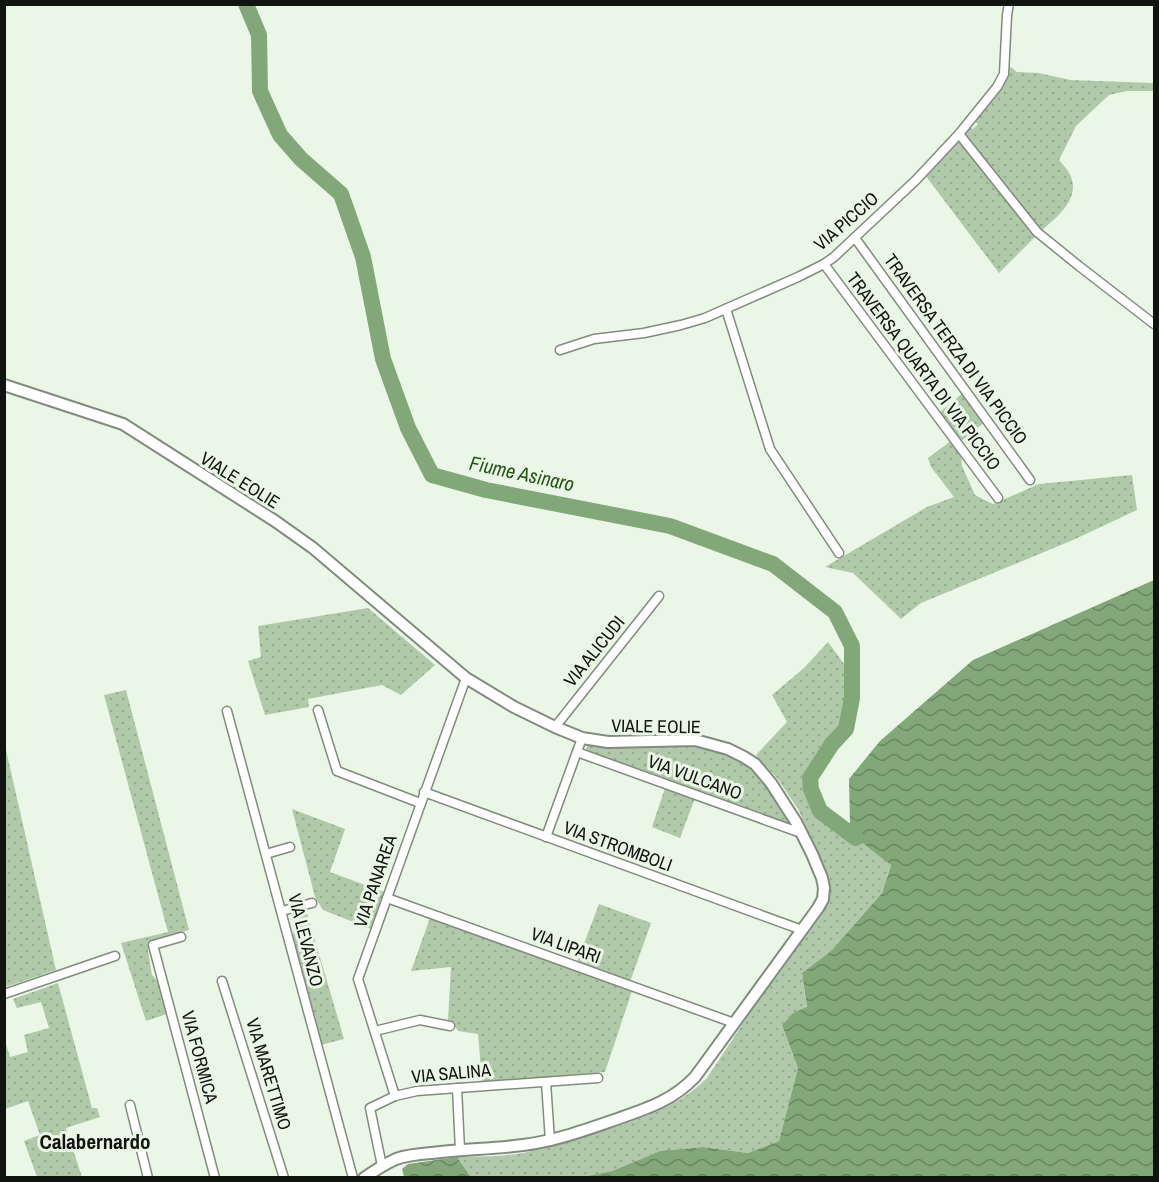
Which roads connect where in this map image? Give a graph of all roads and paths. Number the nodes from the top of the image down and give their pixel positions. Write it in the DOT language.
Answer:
graph roads {
  1 [pos="1009,4"];
  2 [pos="959,134"];
  3 [pos="855,237"];
  4 [pos="824,264"];
  5 [pos="726,309"];
  6 [pos="1155,324"];
  7 [pos="560,350"];
  8 [pos="4,385"];
  9 [pos="1029,480"];
  10 [pos="998,498"];
  11 [pos="839,553"];
  12 [pos="659,596"];
  13 [pos="466,678"];
  14 [pos="227,711"];
  15 [pos="318,711"];
  16 [pos="555,727"];
  17 [pos="582,738"];
  18 [pos="577,752"];
  19 [pos="424,792"];
  20 [pos="420,803"];
  21 [pos="801,833"];
  22 [pos="546,837"];
  23 [pos="290,847"];
  24 [pos="266,854"];
  25 [pos="387,898"];
  26 [pos="312,903"];
  27 [pos="282,911"];
  28 [pos="802,930"];
  29 [pos="181,937"];
  30 [pos="115,956"];
  31 [pos="222,981"];
  32 [pos="4,994"];
  33 [pos="734,1023"];
  34 [pos="450,1026"];
  35 [pos="375,1031"];
  36 [pos="598,1077"];
  37 [pos="546,1082"];
  38 [pos="457,1088"];
  39 [pos="396,1096"];
  40 [pos="130,1105"];
  41 [pos="550,1141"];
  42 [pos="460,1150"];
  43 [pos="382,1166"];
  44 [pos="148,1178"];
  45 [pos="215,1178"];
  46 [pos="284,1178"];
  47 [pos="353,1178"];
  48 [pos="364,1178"];
  1 -- 2 [label="street, VIA PICCIO"];
  2 -- 3 [label="street, VIA PICCIO"];
  2 -- 6 [label="street"];
  3 -- 4 [label="street, VIA PICCIO"];
  3 -- 9 [label="street, TRAVERSA TERZA DI VIA PICCIO"];
  4 -- 5 [label="street, VIA PICCIO"];
  4 -- 10 [label="street, TRAVERSA QUARTA DI VIA PICCIO"];
  5 -- 7 [label="street, VIA PICCIO"];
  5 -- 11 [label="street"];
  8 -- 13 [label="street, VIALE EOLIE"];
  12 -- 16 [label="street, VIA ALICUDI"];
  13 -- 16 [label="street, VIALE EOLIE"];
  13 -- 19 [label="street, VIA PANAREA"];
  14 -- 24 [label="street, VIA LEVANZO"];
  15 -- 20 [label="street"];
  16 -- 17 [label="street, VIALE EOLIE"];
  17 -- 18 [label="street"];
  17 -- 21 [label="street, VIALE EOLIE"];
  18 -- 21 [label="street, VIA VULCANO"];
  18 -- 22 [label="street"];
  19 -- 20 [label="street, VIA PANAREA"];
  19 -- 22 [label="street, VIA STROMBOLI"];
  20 -- 25 [label="street, VIA PANAREA"];
  21 -- 28 [label="street, VIALE EOLIE"];
  22 -- 28 [label="street, VIA STROMBOLI"];
  23 -- 24 [label="street"];
  24 -- 27 [label="street, VIA LEVANZO"];
  25 -- 33 [label="street, VIA LIPARI"];
  25 -- 35 [label="street, VIA PANAREA"];
  26 -- 27 [label="street"];
  27 -- 47 [label="street, VIA LEVANZO"];
  28 -- 33 [label="street, VIALE EOLIE"];
  29 -- 45 [label="street, VIA FORMICA"];
  30 -- 32 [label="street"];
  31 -- 46 [label="street, VIA MARETTIMO"];
  33 -- 41 [label="street, VIALE EOLIE"];
  34 -- 35 [label="street"];
  35 -- 39 [label="street, VIA PANAREA"];
  36 -- 37 [label="street, VIA SALINA"];
  37 -- 38 [label="street, VIA SALINA"];
  37 -- 41 [label="street"];
  38 -- 39 [label="street, VIA SALINA"];
  38 -- 42 [label="street"];
  39 -- 43 [label="street, VIA SALINA"];
  40 -- 44 [label="street"];
  41 -- 42 [label="street, VIALE EOLIE"];
  42 -- 43 [label="street, VIALE EOLIE"];
  43 -- 48 [label="street, VIALE EOLIE"];
}
